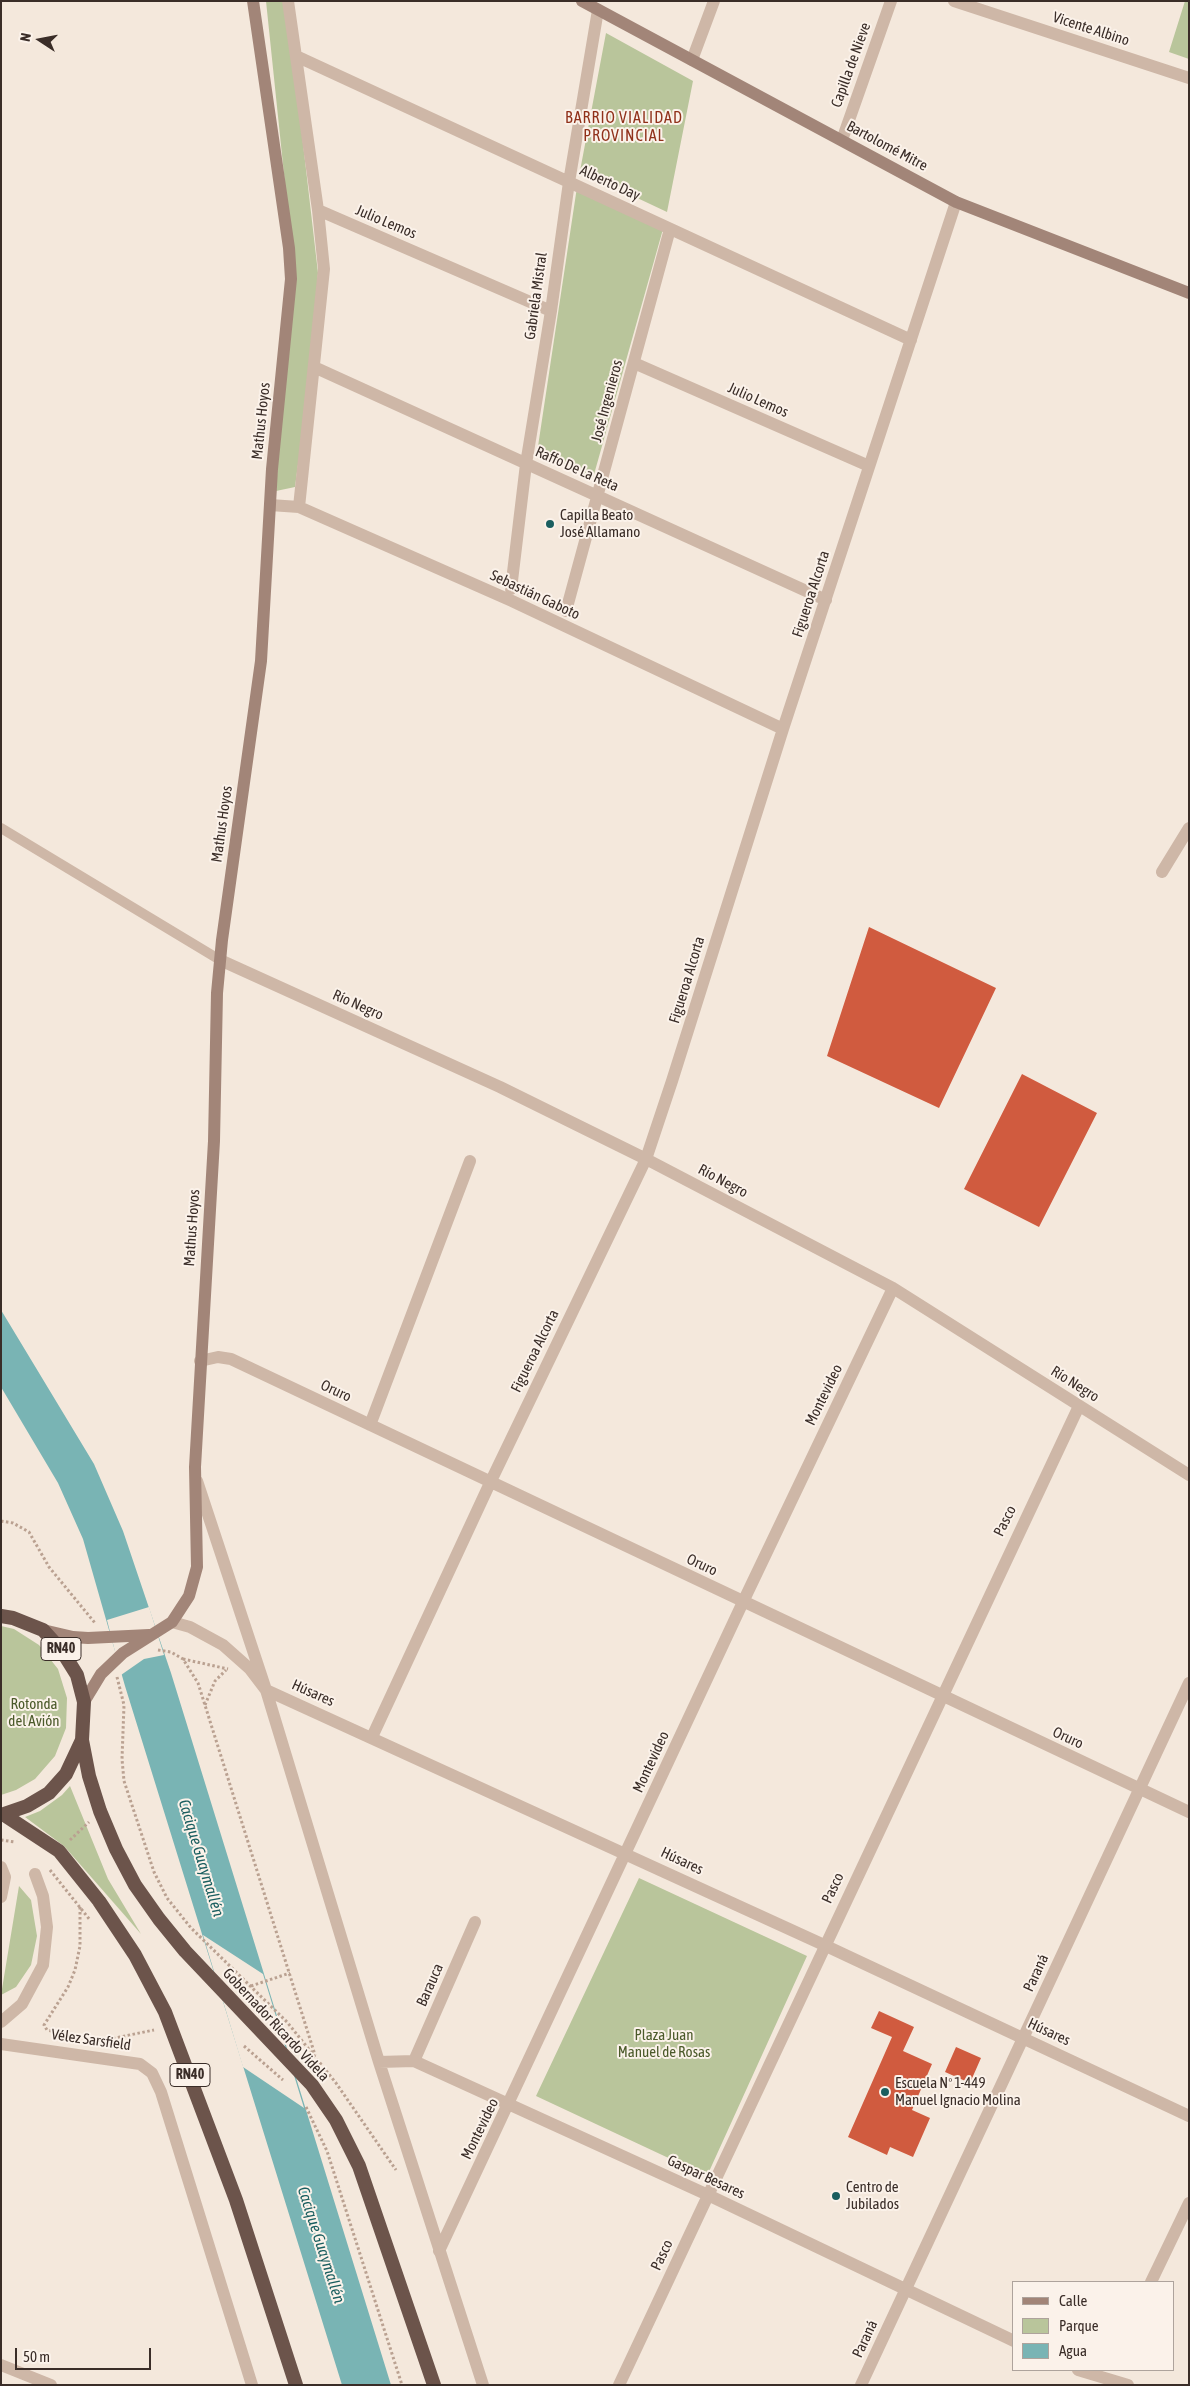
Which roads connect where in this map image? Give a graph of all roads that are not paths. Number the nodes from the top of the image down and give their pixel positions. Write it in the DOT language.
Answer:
graph roads {
  1 [pos="254,1"];
  2 [pos="288,1"];
  3 [pos="582,1"];
  4 [pos="714,1"];
  5 [pos="891,1"];
  6 [pos="954,1"];
  7 [pos="598,10"];
  8 [pos="296,56"];
  9 [pos="692,60"];
  10 [pos="1189,78"];
  11 [pos="842,140"];
  12 [pos="569,182"];
  13 [pos="956,202"];
  14 [pos="318,210"];
  15 [pos="670,229"];
  16 [pos="1189,293"];
  17 [pos="551,311"];
  18 [pos="911,340"];
  19 [pos="634,363"];
  20 [pos="314,367"];
  21 [pos="526,464"];
  22 [pos="869,466"];
  23 [pos="598,496"];
  24 [pos="270,505"];
  25 [pos="299,507"];
  26 [pos="511,589"];
  27 [pos="826,600"];
  28 [pos="566,611"];
  29 [pos="783,728"];
  30 [pos="1,828"];
  31 [pos="1189,828"];
  32 [pos="1162,872"];
  33 [pos="220,960"];
  34 [pos="646,1159"];
  35 [pos="470,1161"];
  36 [pos="893,1288"];
  37 [pos="200,1361"];
  38 [pos="1079,1406"];
  39 [pos="370,1425"];
  40 [pos="1189,1475"];
  41 [pos="195,1476"];
  42 [pos="490,1483"];
  43 [pos="742,1602"];
  44 [pos="1,1609"];
  45 [pos="7,1617"];
  46 [pos="172,1622"];
  47 [pos="43,1630"];
  48 [pos="153,1633"];
  49 [pos="1189,1682"];
  50 [pos="266,1690"];
  51 [pos="941,1696"];
  52 [pos="84,1702"];
  53 [pos="372,1737"];
  54 [pos="82,1740"];
  55 [pos="1138,1789"];
  56 [pos="1189,1812"];
  57 [pos="2,1814"];
  58 [pos="626,1854"];
  59 [pos="1,1867"];
  60 [pos="35,1874"];
  61 [pos="1,1896"];
  62 [pos="476,1922"];
  63 [pos="824,1945"];
  64 [pos="1,2022"];
  65 [pos="1024,2038"];
  66 [pos="1,2044"];
  67 [pos="414,2061"];
  68 [pos="379,2062"];
  69 [pos="510,2104"];
  70 [pos="1189,2116"];
  71 [pos="708,2196"];
  72 [pos="1189,2203"];
  73 [pos="439,2251"];
  74 [pos="1151,2281"];
  75 [pos="906,2291"];
  76 [pos="1012,2340"];
  77 [pos="1,2365"];
  78 [pos="1081,2371"];
  79 [pos="1105,2378"];
  80 [pos="51,2385"];
  81 [pos="252,2385"];
  82 [pos="296,2385"];
  83 [pos="434,2385"];
  84 [pos="483,2385"];
  85 [pos="620,2385"];
  86 [pos="861,2385"];
  87 [pos="1128,2385"];
  1 -- 24 [label="main road, Mathus Hoyos"];
  2 -- 8 [label="street"];
  3 -- 7 [label="main road, Bartolomé Mitre"];
  4 -- 9 [label="street"];
  5 -- 11 [label="street, Capilla de Nieve"];
  6 -- 10 [label="street, Vicente Albino"];
  7 -- 9 [label="main road, Bartolomé Mitre"];
  7 -- 12 [label="street, Gabriela Mistral"];
  8 -- 12 [label="street, Alberto Day"];
  8 -- 14 [label="street"];
  9 -- 11 [label="main road, Bartolomé Mitre"];
  11 -- 13 [label="main road, Bartolomé Mitre"];
  12 -- 15 [label="street, Alberto Day"];
  12 -- 17 [label="street, Gabriela Mistral"];
  13 -- 16 [label="main road, Bartolomé Mitre"];
  13 -- 18 [label="street, Figueroa Alcorta"];
  14 -- 17 [label="street, Julio Lemos"];
  14 -- 20 [label="street"];
  15 -- 18 [label="street, Alberto Day"];
  15 -- 19 [label="street, José Ingenieros"];
  17 -- 21 [label="street, Gabriela Mistral"];
  18 -- 22 [label="street, Figueroa Alcorta"];
  19 -- 22 [label="street, Julio Lemos"];
  19 -- 23 [label="street, José Ingenieros"];
  20 -- 21 [label="street, Raffo De La Reta"];
  20 -- 25 [label="street"];
  21 -- 23 [label="street, Raffo De La Reta"];
  21 -- 26 [label="street, Gabriela Mistral"];
  22 -- 27 [label="street, Figueroa Alcorta"];
  23 -- 27 [label="street, Raffo De La Reta"];
  23 -- 28 [label="street, José Ingenieros"];
  24 -- 25 [label="street, Sebastián Gaboto"];
  24 -- 33 [label="main road, Mathus Hoyos"];
  25 -- 29 [label="street, Sebastián Gaboto"];
  27 -- 29 [label="street, Figueroa Alcorta"];
  29 -- 34 [label="street, Figueroa Alcorta"];
  30 -- 33 [label="lane"];
  31 -- 32 [label="street"];
  33 -- 34 [label="street, Río Negro"];
  33 -- 37 [label="main road, Mathus Hoyos"];
  34 -- 36 [label="street, Río Negro"];
  34 -- 42 [label="street, Figueroa Alcorta"];
  35 -- 39 [label="street"];
  36 -- 38 [label="street, Río Negro"];
  36 -- 43 [label="street, Montevideo"];
  37 -- 39 [label="street, Oruro"];
  37 -- 41 [label="main road, Mathus Hoyos"];
  38 -- 40 [label="street, Río Negro"];
  38 -- 51 [label="street, Pasco"];
  39 -- 42 [label="street, Oruro"];
  41 -- 46 [label="main road, Mathus Hoyos"];
  41 -- 50 [label="street"];
  42 -- 43 [label="street, Oruro"];
  42 -- 53 [label="street, Figueroa Alcorta"];
  43 -- 51 [label="street, Oruro"];
  43 -- 58 [label="street, Montevideo"];
  44 -- 45 [label="highway, RN40"];
  45 -- 47 [label="highway, RN40"];
  46 -- 48 [label="main road, Mathus Hoyos"];
  46 -- 50 [label="street, Húsares"];
  47 -- 48 [label="main road, Mathus Hoyos"];
  47 -- 52 [label="highway, RN40"];
  48 -- 52 [label="main road, Mathus Hoyos"];
  49 -- 55 [label="street, Paraná"];
  50 -- 53 [label="street, Húsares"];
  50 -- 68 [label="street"];
  51 -- 55 [label="street, Oruro"];
  51 -- 63 [label="street, Pasco"];
  52 -- 54 [label="highway, Gobernador Ricardo Videla / RN40"];
  53 -- 58 [label="street, Húsares"];
  54 -- 57 [label="highway"];
  54 -- 83 [label="highway, Gobernador Ricardo Videla / RN40"];
  55 -- 56 [label="street, Oruro"];
  55 -- 65 [label="street, Paraná"];
  57 -- 82 [label="highway, RN40"];
  58 -- 63 [label="street, Húsares"];
  58 -- 69 [label="street, Montevideo"];
  59 -- 61 [label="street"];
  60 -- 64 [label="street"];
  62 -- 67 [label="street, Barauca"];
  63 -- 65 [label="street, Húsares"];
  63 -- 71 [label="street, Pasco"];
  65 -- 70 [label="street, Húsares"];
  65 -- 75 [label="street, Paraná"];
  66 -- 81 [label="street, Vélez Sarsfield"];
  67 -- 68 [label="street, Gaspar Besares"];
  67 -- 69 [label="street, Gaspar Besares"];
  68 -- 73 [label="street"];
  69 -- 71 [label="street, Gaspar Besares"];
  69 -- 73 [label="street, Montevideo"];
  71 -- 75 [label="street, Gaspar Besares"];
  71 -- 85 [label="street, Pasco"];
  72 -- 74 [label="street"];
  73 -- 84 [label="street"];
  75 -- 76 [label="street, Gaspar Besares"];
  75 -- 86 [label="street, Paraná"];
  77 -- 80 [label="street"];
  78 -- 79 [label="street"];
  79 -- 87 [label="street"];
}
